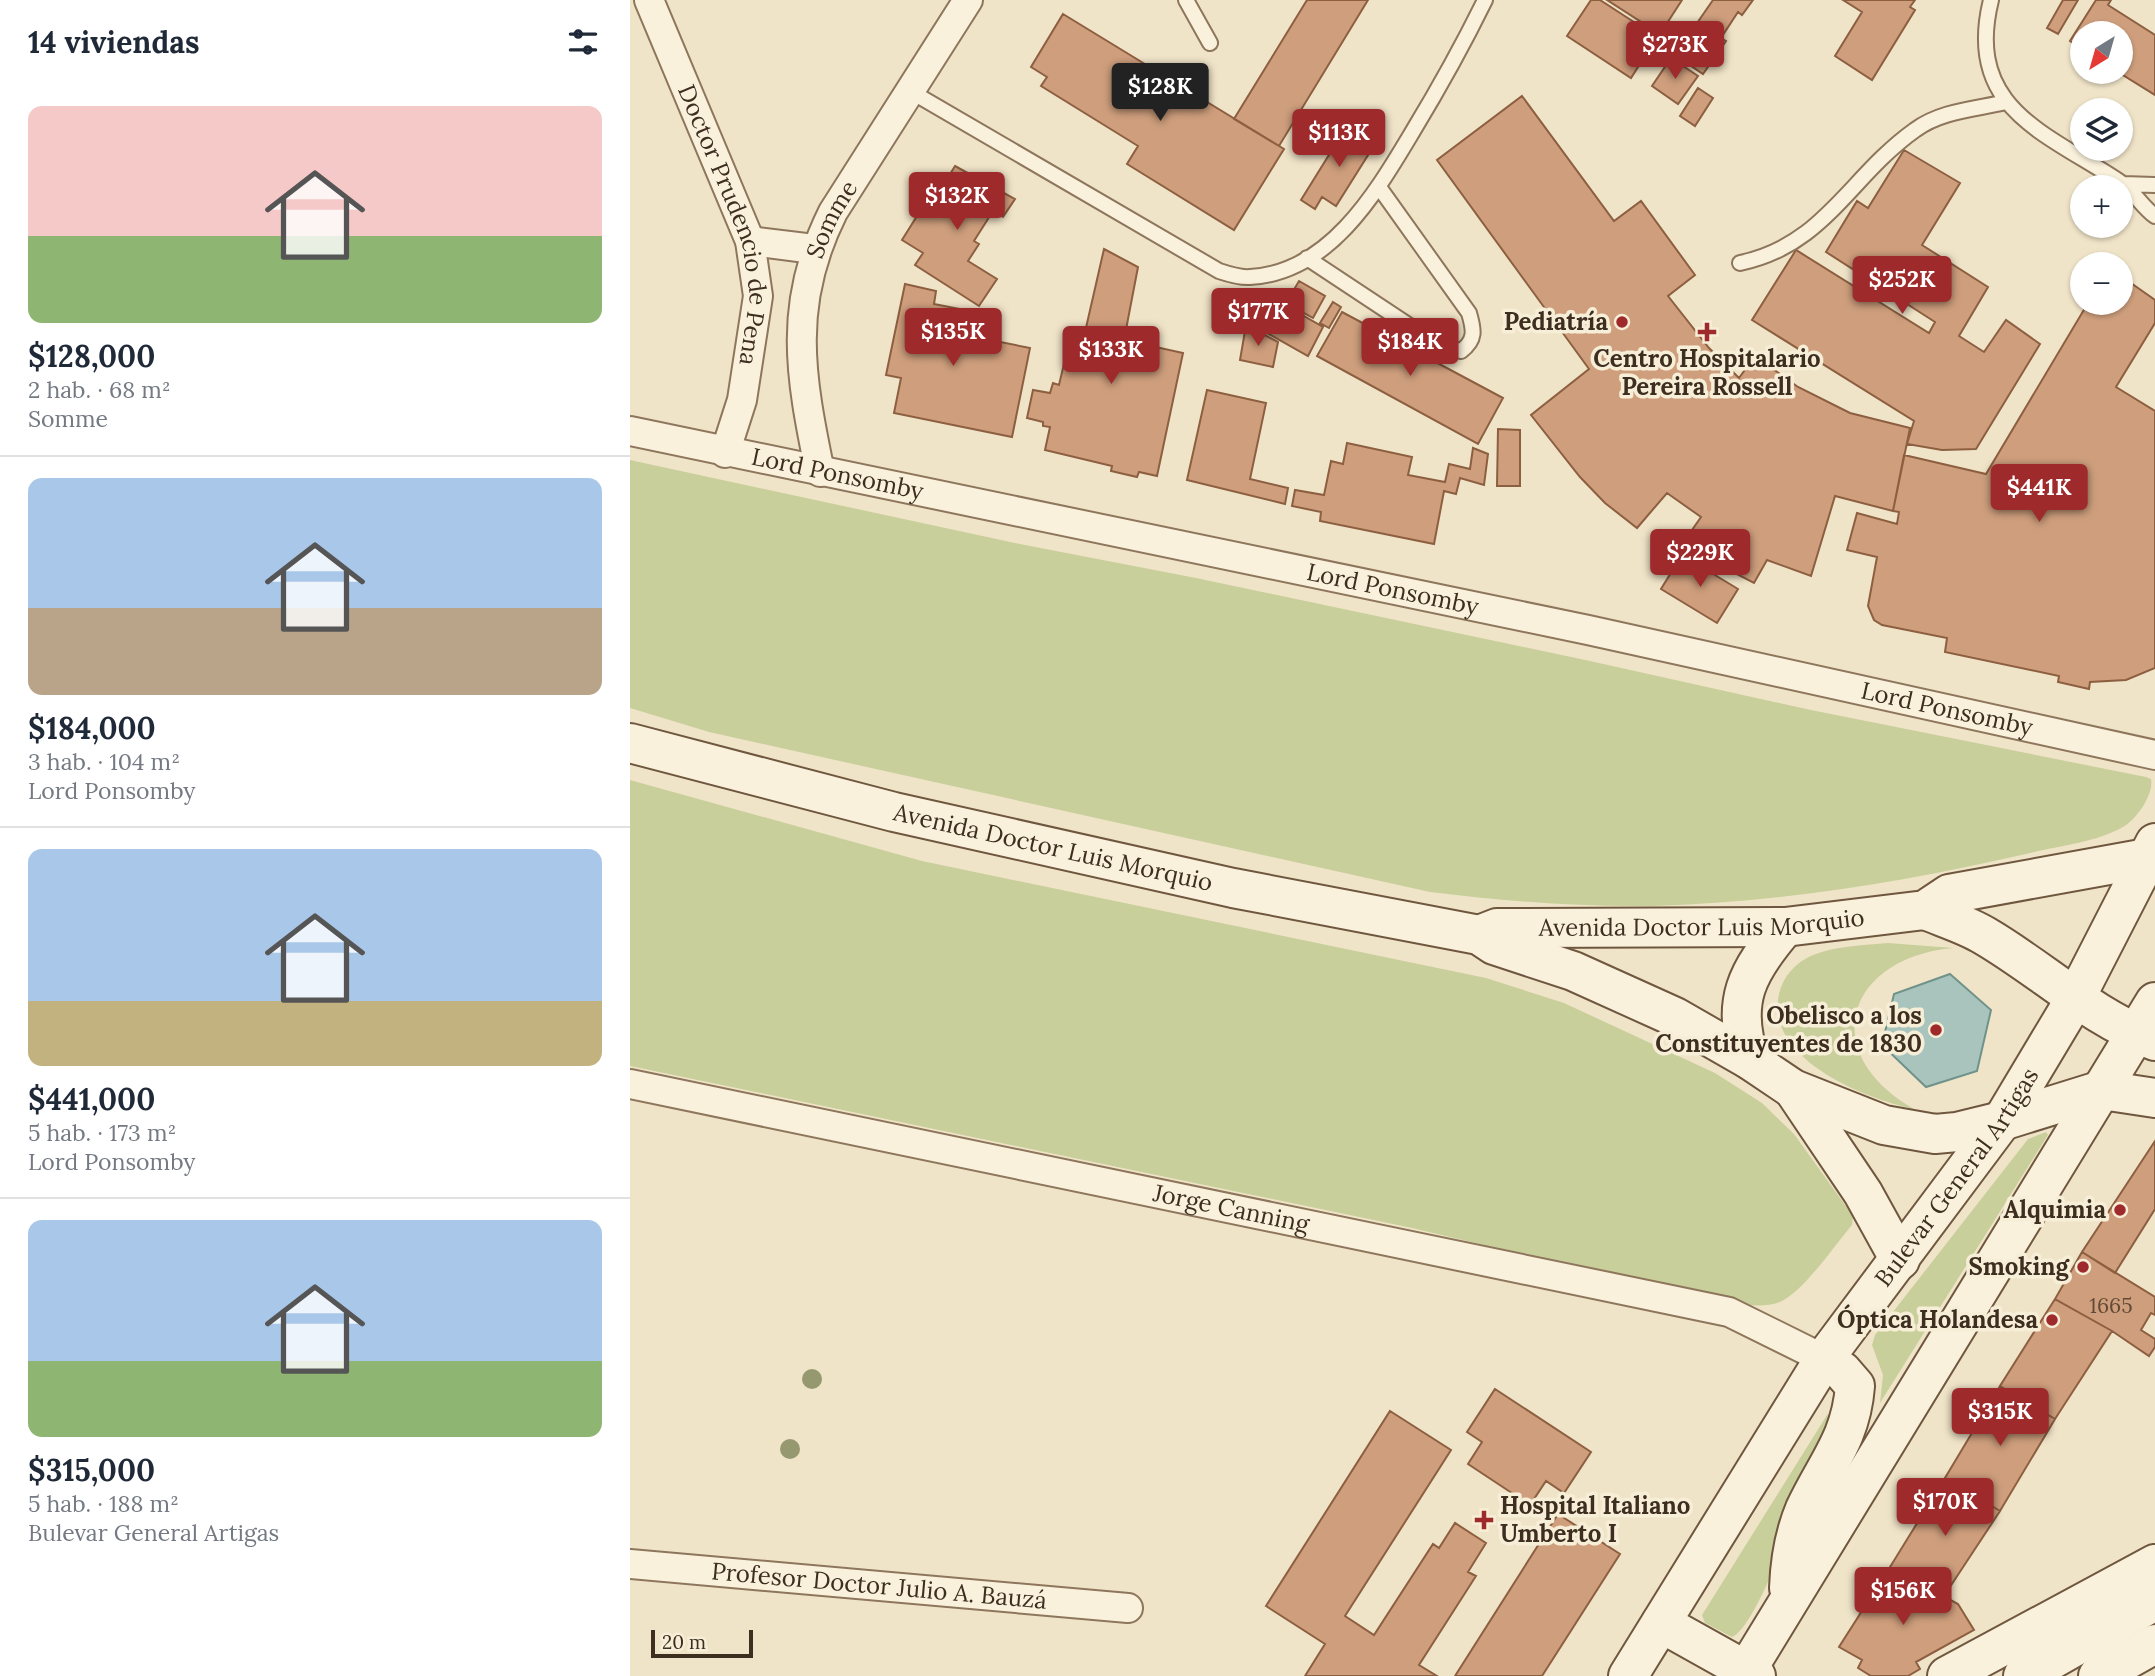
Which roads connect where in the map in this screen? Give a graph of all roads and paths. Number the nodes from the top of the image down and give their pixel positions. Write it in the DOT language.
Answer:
graph roads {
  1 [pos="649,0"];
  2 [pos="968,0"];
  3 [pos="1186,0"];
  4 [pos="1485,0"];
  5 [pos="1991,0"];
  6 [pos="1210,43"];
  7 [pos="910,91"];
  8 [pos="2006,102"];
  9 [pos="2108,175"];
  10 [pos="2133,184"];
  11 [pos="2155,184"];
  12 [pos="1379,187"];
  13 [pos="2133,194"];
  14 [pos="2155,216"];
  15 [pos="750,241"];
  16 [pos="814,249"];
  17 [pos="1307,258"];
  18 [pos="1740,263"];
  19 [pos="630,431"];
  20 [pos="725,453"];
  21 [pos="820,472"];
  22 [pos="630,743"];
  23 [pos="2155,755"];
  24 [pos="2151,850"];
  25 [pos="1925,910"];
  26 [pos="1785,927"];
  27 [pos="1479,935"];
  28 [pos="2075,999"];
  29 [pos="2155,1002"];
  30 [pos="2145,1037"];
  31 [pos="1750,1060"];
  32 [pos="630,1084"];
  33 [pos="1793,1089"];
  34 [pos="2102,1090"];
  35 [pos="2155,1098"];
  36 [pos="2002,1121"];
  37 [pos="1900,1260"];
  38 [pos="1824,1359"];
  39 [pos="630,1564"];
  40 [pos="2155,1564"];
  41 [pos="1788,1600"];
  42 [pos="2155,1601"];
  43 [pos="1128,1608"];
  44 [pos="1661,1623"];
  45 [pos="2150,1649"];
  46 [pos="1749,1674"];
  47 [pos="1628,1676"];
  48 [pos="1947,1676"];
  49 [pos="2022,1676"];
  50 [pos="2098,1676"];
  1 -- 15 [label="street, Doctor Prudencio de Pena"];
  2 -- 7 [label="street, Somme"];
  3 -- 6 [label="lane"];
  4 -- 12 [label="lane"];
  5 -- 8 [label="lane"];
  7 -- 16 [label="street, Somme"];
  7 -- 17 [label="lane"];
  8 -- 9 [label="lane"];
  8 -- 18 [label="lane"];
  10 -- 11 [label="lane"];
  12 -- 17 [label="lane"];
  12 -- 17 [label="lane"];
  13 -- 14 [label="lane"];
  15 -- 16 [label="street"];
  15 -- 20 [label="street, Doctor Prudencio de Pena"];
  16 -- 21 [label="street, Somme"];
  19 -- 20 [label="street, Lord Ponsomby"];
  20 -- 21 [label="street, Lord Ponsomby"];
  21 -- 23 [label="street, Lord Ponsomby"];
  22 -- 27 [label="main road, Avenida Doctor Luis Morquio"];
  24 -- 25 [label="main road, Avenida Doctor Luis Morquio"];
  24 -- 28 [label="main road, Bulevar General Artigas"];
  25 -- 26 [label="main road, Avenida Doctor Luis Morquio"];
  25 -- 28 [label="main road"];
  26 -- 27 [label="main road, Avenida Doctor Luis Morquio"];
  26 -- 31 [label="main road"];
  27 -- 31 [label="main road, Avenida Doctor Luis Morquio"];
  28 -- 30 [label="main road"];
  28 -- 36 [label="main road, Bulevar General Artigas"];
  29 -- 30 [label="main road"];
  30 -- 34 [label="main road"];
  31 -- 33 [label="main road, Avenida Doctor Luis Morquio"];
  32 -- 38 [label="street, Jorge Canning"];
  33 -- 36 [label="main road, Avenida Doctor Luis Morquio"];
  33 -- 37 [label="main road, Avenida Doctor Luis Morquio"];
  34 -- 35 [label="main road"];
  34 -- 36 [label="main road, Avenida Doctor Luis Morquio"];
  34 -- 41 [label="main road"];
  36 -- 37 [label="main road, Bulevar General Artigas"];
  37 -- 38 [label="main road, Bulevar General Artigas"];
  38 -- 41 [label="main road"];
  38 -- 44 [label="main road, Bulevar General Artigas"];
  39 -- 43 [label="street, Profesor Doctor Julio A. Bauzá"];
  40 -- 48 [label="main road"];
  41 -- 46 [label="main road"];
  42 -- 49 [label="main road"];
  44 -- 46 [label="main road"];
  44 -- 47 [label="main road, Bulevar General Artigas"];
  45 -- 50 [label="main road"];
}
